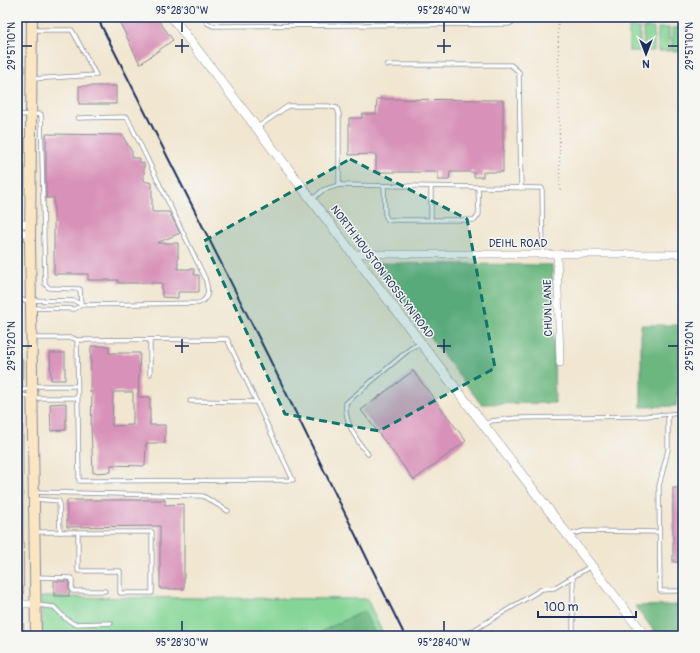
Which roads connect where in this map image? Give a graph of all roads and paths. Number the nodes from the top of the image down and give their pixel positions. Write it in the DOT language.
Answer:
graph roads {
  1 [pos="32,17"];
  2 [pos="172,17"];
  3 [pos="204,17"];
  4 [pos="515,17"];
  5 [pos="558,17"];
  6 [pos="32,30"];
  7 [pos="387,65"];
  8 [pos="31,79"];
  9 [pos="17,115"];
  10 [pos="30,115"];
  11 [pos="78,118"];
  12 [pos="257,127"];
  13 [pos="338,185"];
  14 [pos="384,186"];
  15 [pos="431,187"];
  16 [pos="478,188"];
  17 [pos="521,188"];
  18 [pos="560,190"];
  19 [pos="312,200"];
  20 [pos="431,220"];
  21 [pos="17,224"];
  22 [pos="30,228"];
  23 [pos="17,233"];
  24 [pos="354,254"];
  25 [pos="543,254"];
  26 [pos="557,254"];
  27 [pos="683,254"];
  28 [pos="17,300"];
  29 [pos="31,304"];
  30 [pos="80,305"];
  31 [pos="32,338"];
  32 [pos="77,340"];
  33 [pos="150,340"];
  34 [pos="421,343"];
  35 [pos="17,361"];
  36 [pos="560,363"];
  37 [pos="150,374"];
  38 [pos="17,378"];
  39 [pos="32,386"];
  40 [pos="77,386"];
  41 [pos="17,393"];
  42 [pos="33,398"];
  43 [pos="77,398"];
  44 [pos="190,401"];
  45 [pos="257,402"];
  46 [pos="683,413"];
  47 [pos="17,415"];
  48 [pos="668,415"];
  49 [pos="484,426"];
  50 [pos="368,454"];
  51 [pos="33,495"];
  52 [pos="228,511"];
  53 [pos="34,532"];
  54 [pos="60,532"];
  55 [pos="78,532"];
  56 [pos="659,532"];
  57 [pos="569,535"];
  58 [pos="592,565"];
  59 [pos="35,577"];
  60 [pos="573,577"];
  61 [pos="105,591"];
  62 [pos="683,591"];
  63 [pos="18,604"];
  64 [pos="35,604"];
  65 [pos="111,623"];
  66 [pos="18,636"];
  67 [pos="36,636"];
  68 [pos="111,636"];
  69 [pos="289,636"];
  70 [pos="316,636"];
  71 [pos="464,636"];
  72 [pos="572,636"];
  73 [pos="645,636"];
  1 -- 6 [label="main road"];
  2 -- 12 [label="street, NORTH HOUSTON ROSSLYN ROAD"];
  3 -- 4 [label="lane"];
  5 -- 18 [label="path"];
  6 -- 8 [label="main road"];
  6 -- 8 [label="lane"];
  7 -- 17 [label="lane"];
  8 -- 10 [label="main road"];
  9 -- 10 [label="lane"];
  10 -- 22 [label="main road"];
  10 -- 30 [label="lane"];
  11 -- 30 [label="lane"];
  12 -- 13 [label="lane"];
  12 -- 19 [label="street, NORTH HOUSTON ROSSLYN ROAD"];
  13 -- 14 [label="lane"];
  13 -- 19 [label="lane"];
  14 -- 15 [label="lane"];
  14 -- 20 [label="lane"];
  15 -- 16 [label="lane"];
  15 -- 20 [label="lane"];
  16 -- 17 [label="lane"];
  16 -- 20 [label="lane"];
  17 -- 25 [label="lane"];
  19 -- 24 [label="street, NORTH HOUSTON ROSSLYN ROAD"];
  21 -- 22 [label="street"];
  22 -- 23 [label="street"];
  22 -- 29 [label="main road"];
  24 -- 25 [label="street, DEIHL ROAD"];
  24 -- 34 [label="street, NORTH HOUSTON ROSSLYN ROAD"];
  25 -- 26 [label="street, DEIHL ROAD"];
  26 -- 27 [label="street, DEIHL ROAD"];
  26 -- 36 [label="street, CHUN LANE"];
  28 -- 29 [label="lane"];
  29 -- 30 [label="lane"];
  29 -- 30 [label="lane"];
  29 -- 31 [label="main road"];
  31 -- 32 [label="lane"];
  31 -- 39 [label="main road"];
  32 -- 33 [label="lane"];
  32 -- 40 [label="lane"];
  33 -- 37 [label="lane"];
  33 -- 45 [label="lane"];
  34 -- 49 [label="street, NORTH HOUSTON ROSSLYN ROAD"];
  34 -- 50 [label="lane"];
  35 -- 38 [label="main road"];
  38 -- 41 [label="main road"];
  39 -- 40 [label="lane"];
  39 -- 41 [label="lane"];
  39 -- 42 [label="main road"];
  40 -- 43 [label="lane"];
  41 -- 42 [label="lane"];
  41 -- 47 [label="main road"];
  42 -- 43 [label="lane"];
  42 -- 51 [label="main road"];
  43 -- 45 [label="lane"];
  44 -- 45 [label="lane"];
  46 -- 48 [label="lane"];
  47 -- 63 [label="main road"];
  48 -- 49 [label="lane"];
  48 -- 56 [label="lane"];
  49 -- 57 [label="street, NORTH HOUSTON ROSSLYN ROAD"];
  51 -- 52 [label="lane"];
  51 -- 53 [label="main road"];
  51 -- 54 [label="lane"];
  53 -- 54 [label="lane"];
  53 -- 59 [label="main road"];
  54 -- 55 [label="lane"];
  55 -- 55 [label="lane"];
  56 -- 57 [label="lane"];
  56 -- 62 [label="lane"];
  57 -- 58 [label="street, NORTH HOUSTON ROSSLYN ROAD"];
  58 -- 60 [label="lane"];
  58 -- 73 [label="street, NORTH HOUSTON ROSSLYN ROAD"];
  59 -- 61 [label="lane"];
  59 -- 64 [label="main road"];
  60 -- 71 [label="lane"];
  60 -- 72 [label="lane"];
  63 -- 64 [label="street"];
  63 -- 66 [label="main road"];
  64 -- 65 [label="lane"];
  64 -- 67 [label="main road"];
  65 -- 68 [label="path"];
  69 -- 70 [label="path"];
}
